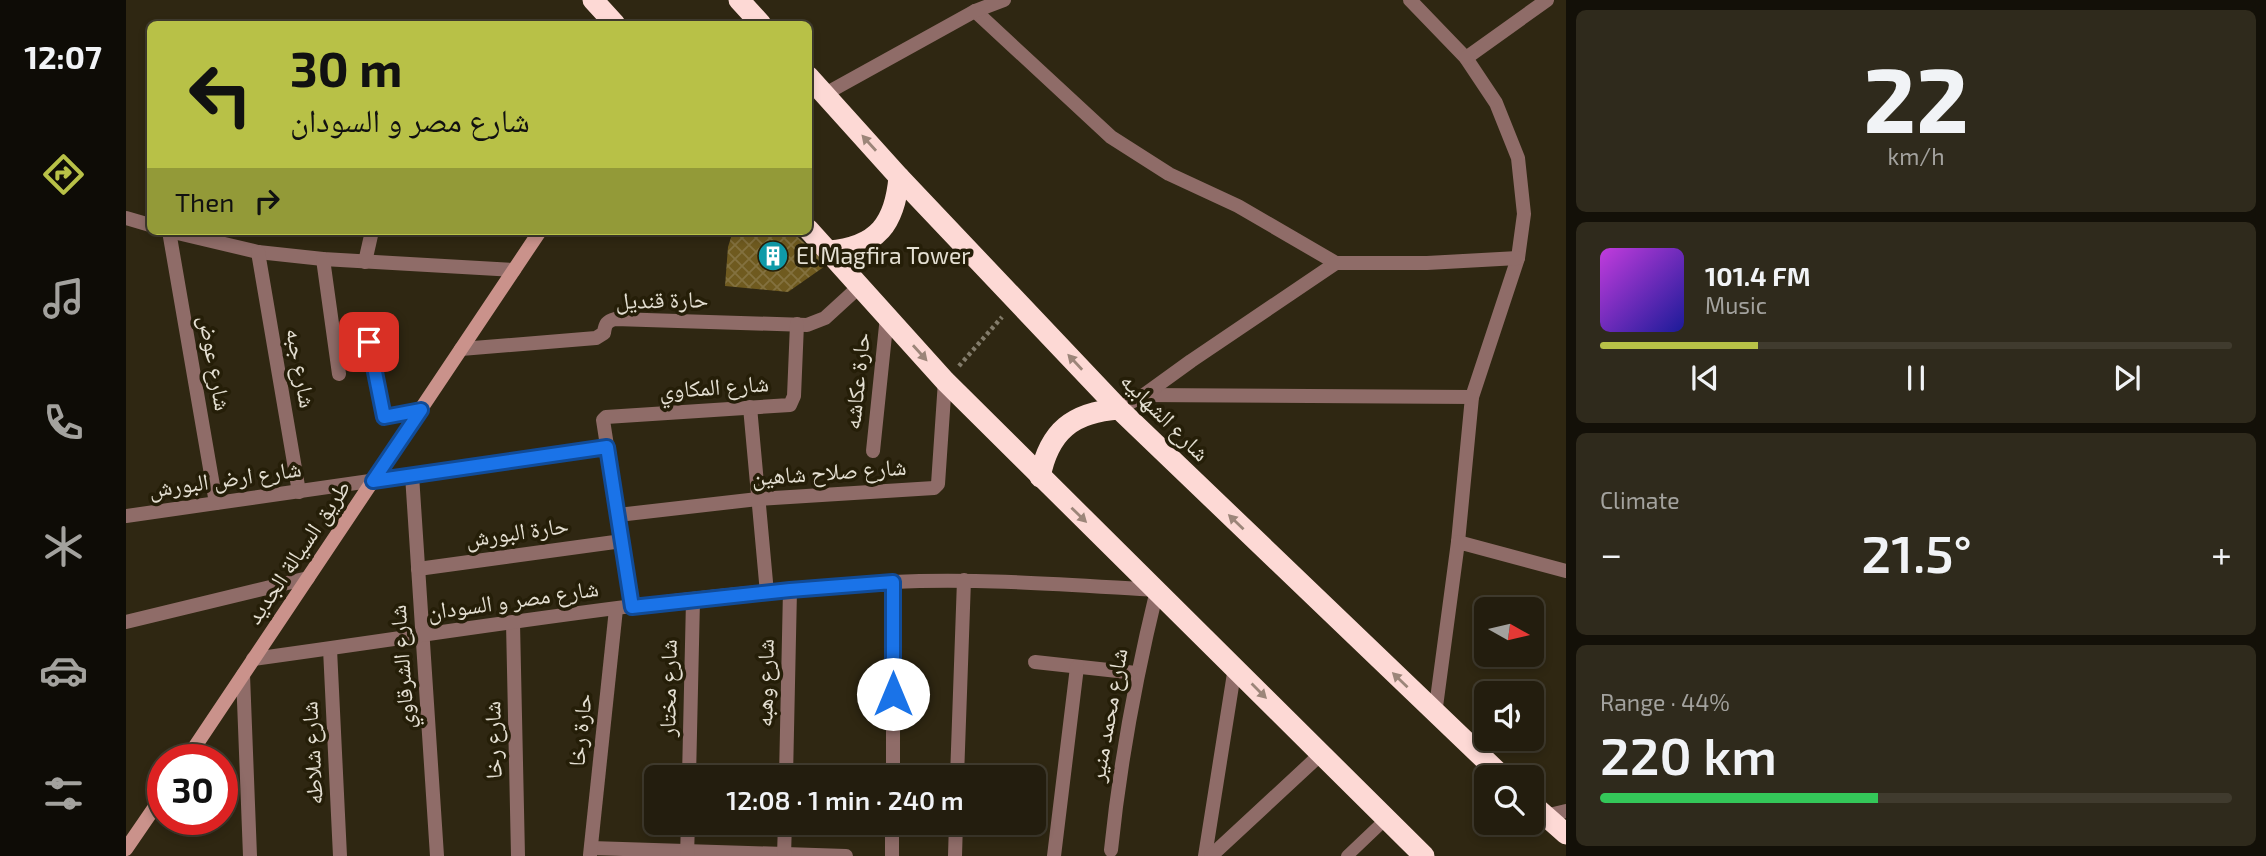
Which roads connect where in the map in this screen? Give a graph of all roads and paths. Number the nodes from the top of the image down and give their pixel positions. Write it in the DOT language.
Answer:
graph roads {
  1 [pos="593,0"];
  2 [pos="738,0"];
  3 [pos="1004,0"];
  4 [pos="1410,0"];
  5 [pos="1547,0"];
  6 [pos="975,11"];
  7 [pos="612,21"];
  8 [pos="758,21"];
  9 [pos="1466,58"];
  10 [pos="812,80"];
  11 [pos="825,94"];
  12 [pos="899,177"];
  13 [pos="126,218"];
  14 [pos="147,224"];
  15 [pos="812,233"];
  16 [pos="170,235"];
  17 [pos="186,235"];
  18 [pos="371,235"];
  19 [pos="537,235"];
  20 [pos="829,251"];
  21 [pos="258,252"];
  22 [pos="1518,258"];
  23 [pos="323,259"];
  24 [pos="365,262"];
  25 [pos="1336,263"];
  26 [pos="514,270"];
  27 [pos="860,286"];
  28 [pos="1017,301"];
  29 [pos="887,316"];
  30 [pos="797,324"];
  31 [pos="369,342"];
  32 [pos="461,349"];
  33 [pos="339,374"];
  34 [pos="945,382"];
  35 [pos="1144,395"];
  36 [pos="1472,397"];
  37 [pos="750,407"];
  38 [pos="1119,409"];
  39 [pos="421,410"];
  40 [pos="607,447"];
  41 [pos="873,451"];
  42 [pos="412,475"];
  43 [pos="1040,477"];
  44 [pos="373,481"];
  45 [pos="299,492"];
  46 [pos="758,499"];
  47 [pos="216,503"];
  48 [pos="618,515"];
  49 [pos="126,516"];
  50 [pos="622,541"];
  51 [pos="1458,542"];
  52 [pos="418,569"];
  53 [pos="1566,571"];
  54 [pos="308,578"];
  55 [pos="964,580"];
  56 [pos="893,582"];
  57 [pos="790,590"];
  58 [pos="1157,590"];
  59 [pos="766,593"];
  60 [pos="693,600"];
  61 [pos="632,607"];
  62 [pos="616,609"];
  63 [pos="126,622"];
  64 [pos="513,623"];
  65 [pos="423,636"];
  66 [pos="330,649"];
  67 [pos="253,659"];
  68 [pos="1035,662"];
  69 [pos="1077,667"];
  70 [pos="1235,667"];
  71 [pos="1136,673"];
  72 [pos="243,675"];
  73 [pos="1435,714"];
  74 [pos="197,744"];
  75 [pos="1322,753"];
  76 [pos="689,765"];
  77 [pos="786,765"];
  78 [pos="892,765"];
  79 [pos="957,765"];
  80 [pos="1490,765"];
  81 [pos="1548,810"];
  82 [pos="147,818"];
  83 [pos="1387,818"];
  84 [pos="1566,834"];
  85 [pos="688,835"];
  86 [pos="785,835"];
  87 [pos="892,835"];
  88 [pos="956,835"];
  89 [pos="126,849"];
  90 [pos="1111,850"];
  91 [pos="591,852"];
  92 [pos="687,853"];
  93 [pos="784,855"];
  94 [pos="250,856"];
  95 [pos="340,856"];
  96 [pos="438,856"];
  97 [pos="518,856"];
  98 [pos="846,856"];
  99 [pos="892,856"];
  100 [pos="955,856"];
  101 [pos="1054,856"];
  102 [pos="1205,856"];
  103 [pos="1212,856"];
  104 [pos="1347,856"];
  105 [pos="1424,856"];
  1 -- 7 [label="highway"];
  2 -- 8 [label="highway"];
  3 -- 6 [label="street"];
  4 -- 9 [label="street"];
  5 -- 9 [label="street"];
  6 -- 11 [label="street"];
  6 -- 25 [label="street"];
  9 -- 22 [label="street"];
  10 -- 11 [label="highway, شارع الشهابيه"];
  12 -- 11 [label="highway, شارع الشهابيه, one-way"];
  12 -- 20 [label="highway"];
  12 -- 28 [label="highway, شارع الشهابيه"];
  13 -- 14 [label="street"];
  15 -- 20 [label="highway"];
  16 -- 47 [label="street, شارع عوض"];
  17 -- 21 [label="street"];
  18 -- 24 [label="street"];
  19 -- 26 [label="street, طريق السيالة الجديد"];
  20 -- 27 [label="highway"];
  21 -- 23 [label="street"];
  21 -- 45 [label="street, شارع جبه"];
  22 -- 25 [label="street"];
  22 -- 36 [label="street"];
  23 -- 24 [label="street"];
  23 -- 33 [label="street"];
  24 -- 26 [label="street"];
  25 -- 35 [label="street"];
  26 -- 32 [label="street, طريق السيالة الجديد"];
  27 -- 29 [label="highway"];
  27 -- 30 [label="street, حارة قنديل"];
  28 -- 34 [label="path"];
  38 -- 28 [label="highway, شارع الشهابيه, one-way"];
  29 -- 34 [label="highway, one-way"];
  29 -- 41 [label="street, حارة عكاشه"];
  30 -- 32 [label="street, حارة قنديل"];
  30 -- 37 [label="street, شارع المكاوي"];
  31 -- 39 [label="street"];
  32 -- 39 [label="street, طريق السيالة الجديد"];
  34 -- 43 [label="highway"];
  34 -- 46 [label="street, شارع صلاح شاهين"];
  35 -- 36 [label="street"];
  35 -- 38 [label="street"];
  36 -- 51 [label="street"];
  37 -- 40 [label="street, شارع المكاوي"];
  37 -- 46 [label="street"];
  38 -- 43 [label="highway"];
  73 -- 38 [label="highway, شارع الشهابيه, one-way"];
  39 -- 44 [label="street, طريق السيالة الجديد"];
  40 -- 42 [label="street, شارع ارض البورش"];
  40 -- 48 [label="street"];
  42 -- 44 [label="street, شارع ارض البورش"];
  42 -- 52 [label="street, شارع الشرقاوي"];
  43 -- 58 [label="highway, one-way"];
  44 -- 45 [label="street, شارع ارض البورش"];
  44 -- 54 [label="street, طريق السيالة الجديد"];
  45 -- 47 [label="street, شارع ارض البورش"];
  46 -- 48 [label="street, شارع صلاح شاهين"];
  46 -- 59 [label="street"];
  47 -- 49 [label="street, شارع ارض البورش"];
  48 -- 50 [label="street"];
  50 -- 52 [label="street, حارة البورش"];
  50 -- 61 [label="street"];
  51 -- 53 [label="street"];
  51 -- 73 [label="street"];
  52 -- 65 [label="street, شارع الشرقاوي"];
  54 -- 63 [label="street"];
  54 -- 67 [label="street, طريق السيالة الجديد"];
  55 -- 56 [label="street, شارع مصر و السودان"];
  55 -- 58 [label="street, شارع مصر و السودان"];
  55 -- 79 [label="street"];
  56 -- 57 [label="street, شارع مصر و السودان"];
  56 -- 78 [label="street"];
  57 -- 59 [label="street, شارع مصر و السودان"];
  57 -- 77 [label="street, شارع وهبه"];
  58 -- 70 [label="highway"];
  58 -- 71 [label="street, شارع محمد منير"];
  59 -- 60 [label="street, شارع مصر و السودان"];
  60 -- 61 [label="street, شارع مصر و السودان"];
  60 -- 76 [label="street, شارع مختار"];
  61 -- 62 [label="street, شارع مصر و السودان"];
  62 -- 64 [label="street, شارع مصر و السودان"];
  62 -- 91 [label="street, حارة رخا"];
  64 -- 65 [label="street, شارع مصر و السودان"];
  64 -- 97 [label="street, شارع رخا"];
  65 -- 66 [label="street, شارع مصر و السودان"];
  65 -- 96 [label="street, شارع الشرقاوي"];
  66 -- 67 [label="street, شارع مصر و السودان"];
  66 -- 95 [label="street, شارع شلاطه"];
  67 -- 72 [label="street, طريق السيالة الجديد"];
  68 -- 69 [label="street"];
  69 -- 71 [label="street"];
  69 -- 101 [label="street"];
  70 -- 75 [label="highway, one-way"];
  70 -- 102 [label="street"];
  71 -- 90 [label="street, شارع محمد منير"];
  72 -- 74 [label="street, طريق السيالة الجديد"];
  72 -- 94 [label="street"];
  73 -- 80 [label="highway, شارع الشهابيه"];
  75 -- 83 [label="highway"];
  75 -- 103 [label="street"];
  81 -- 84 [label="highway"];
  82 -- 89 [label="street"];
  83 -- 104 [label="lane"];
  83 -- 105 [label="highway"];
  85 -- 92 [label="street"];
  86 -- 93 [label="street"];
  87 -- 99 [label="street"];
  88 -- 100 [label="street"];
  91 -- 92 [label="street"];
  92 -- 93 [label="street"];
  93 -- 98 [label="street"];
}
